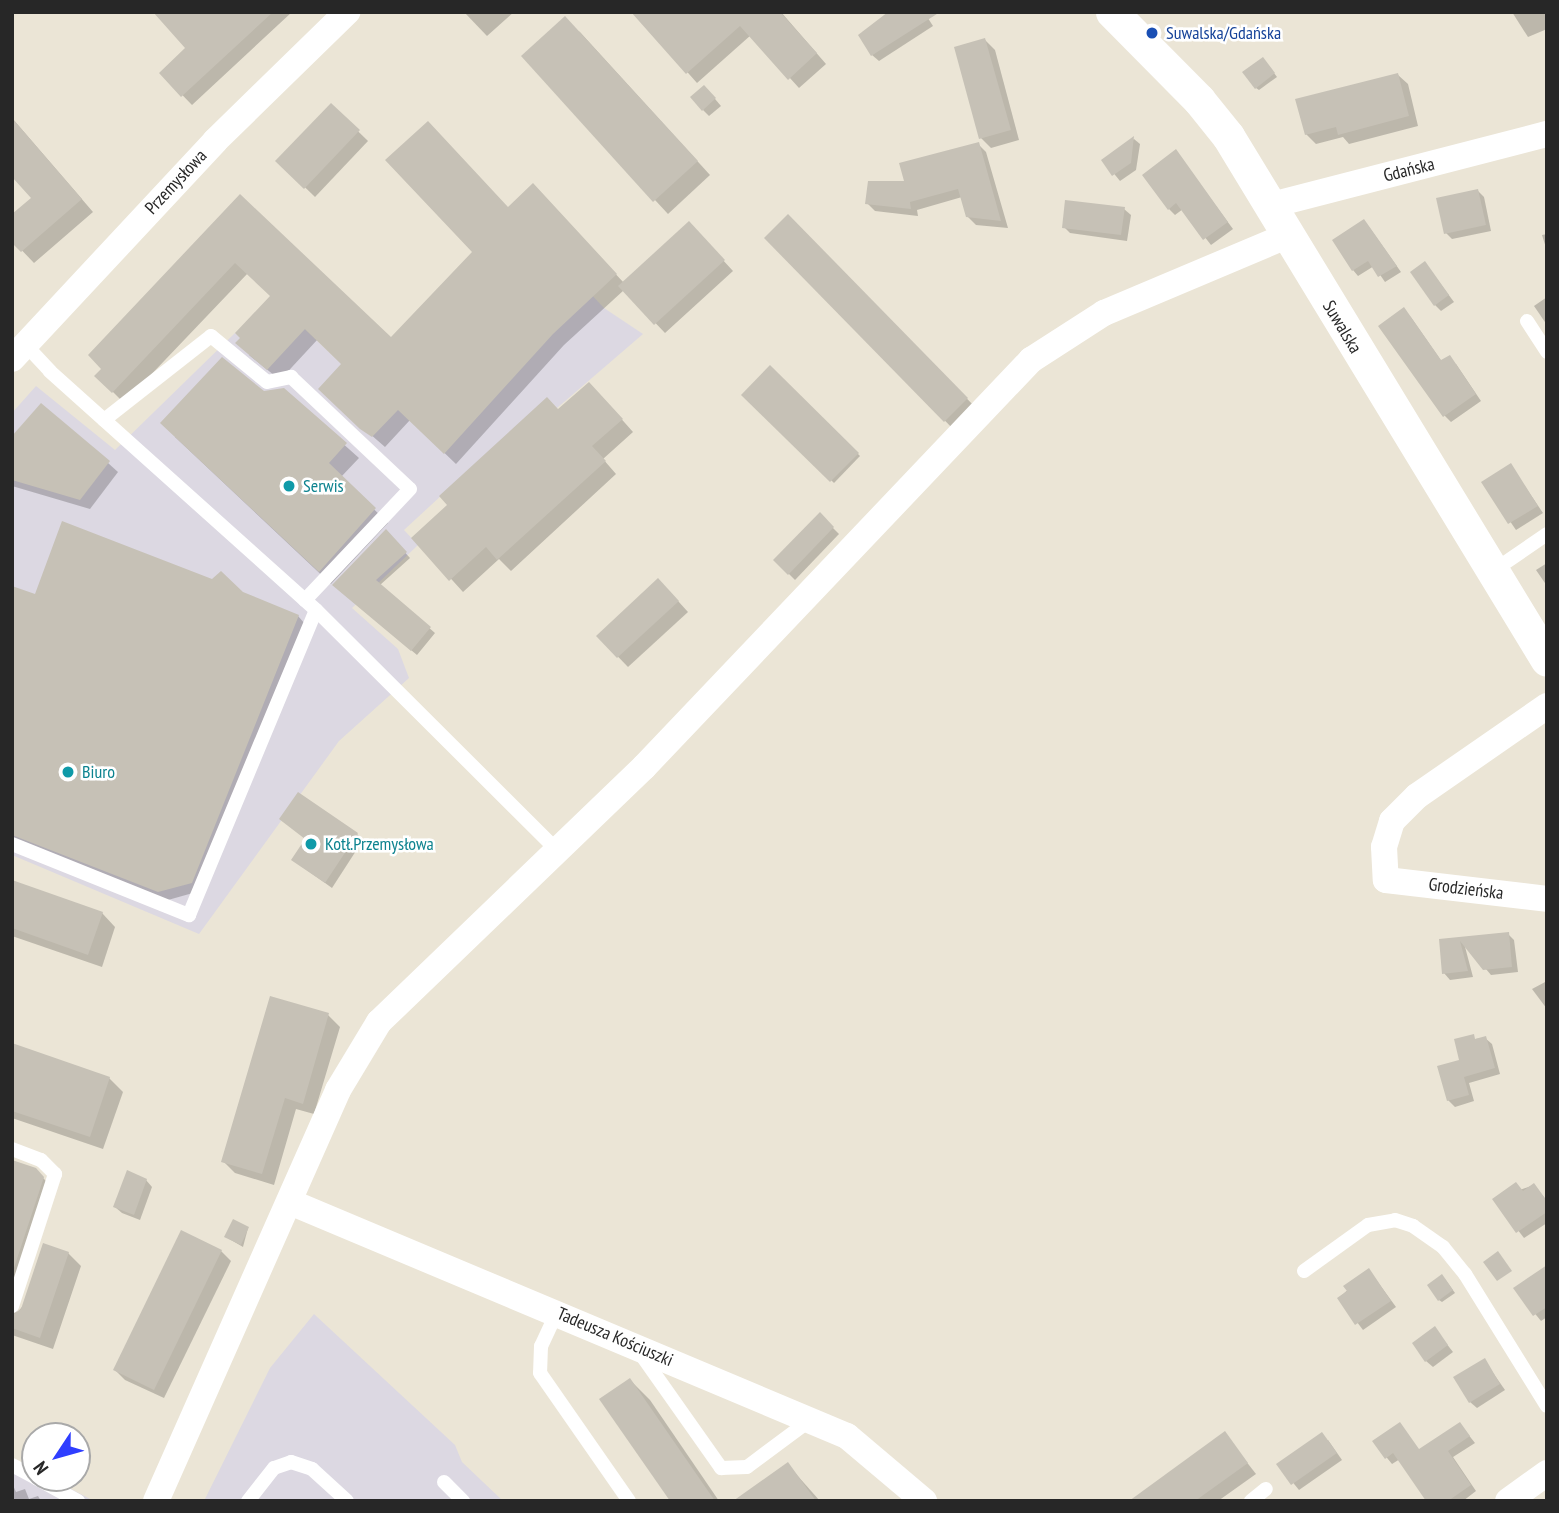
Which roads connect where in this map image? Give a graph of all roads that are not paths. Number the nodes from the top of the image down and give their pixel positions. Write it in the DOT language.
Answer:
graph roads {
  1 [pos="347,12"];
  2 [pos="1112,12"];
  3 [pos="1547,134"];
  4 [pos="1272,205"];
  5 [pos="1289,234"];
  6 [pos="1527,321"];
  7 [pos="19,351"];
  8 [pos="1547,352"];
  9 [pos="104,420"];
  10 [pos="1547,534"];
  11 [pos="1492,572"];
  12 [pos="310,605"];
  13 [pos="1547,660"];
  14 [pos="1547,706"];
  15 [pos="12,844"];
  16 [pos="559,852"];
  17 [pos="1547,899"];
  18 [pos="12,1149"];
  19 [pos="290,1202"];
  20 [pos="1304,1271"];
  21 [pos="12,1306"];
  22 [pos="557,1312"];
  23 [pos="635,1346"];
  24 [pos="1547,1406"];
  25 [pos="810,1420"];
  26 [pos="1547,1474"];
  27 [pos="444,1482"];
  28 [pos="1266,1489"];
  29 [pos="62,1492"];
  30 [pos="78,1501"];
  31 [pos="156,1501"];
  32 [pos="248,1501"];
  33 [pos="347,1501"];
  34 [pos="463,1501"];
  35 [pos="629,1501"];
  36 [pos="924,1501"];
  37 [pos="1251,1501"];
  38 [pos="1508,1501"];
  1 -- 7 [label="street, Przemysłowa"];
  2 -- 4 [label="street, Suwalska"];
  3 -- 4 [label="street, Gdańska"];
  4 -- 5 [label="street, Suwalska"];
  5 -- 11 [label="street, Suwalska"];
  5 -- 16 [label="street"];
  6 -- 8 [label="lane"];
  7 -- 9 [label="lane"];
  9 -- 12 [label="lane"];
  9 -- 12 [label="lane"];
  10 -- 11 [label="lane"];
  11 -- 13 [label="street, Suwalska"];
  12 -- 15 [label="lane"];
  12 -- 16 [label="lane"];
  14 -- 17 [label="street, Grodzieńska"];
  16 -- 19 [label="street"];
  18 -- 21 [label="lane"];
  19 -- 22 [label="street, Tadeusza Kościuszki"];
  19 -- 31 [label="street"];
  20 -- 24 [label="lane"];
  22 -- 23 [label="street, Tadeusza Kościuszki"];
  22 -- 35 [label="lane"];
  23 -- 25 [label="street, Tadeusza Kościuszki"];
  23 -- 25 [label="lane"];
  25 -- 36 [label="street, Tadeusza Kościuszki"];
  26 -- 38 [label="street"];
  27 -- 34 [label="lane"];
  28 -- 37 [label="lane"];
  29 -- 30 [label="lane"];
  32 -- 33 [label="lane"];
}
